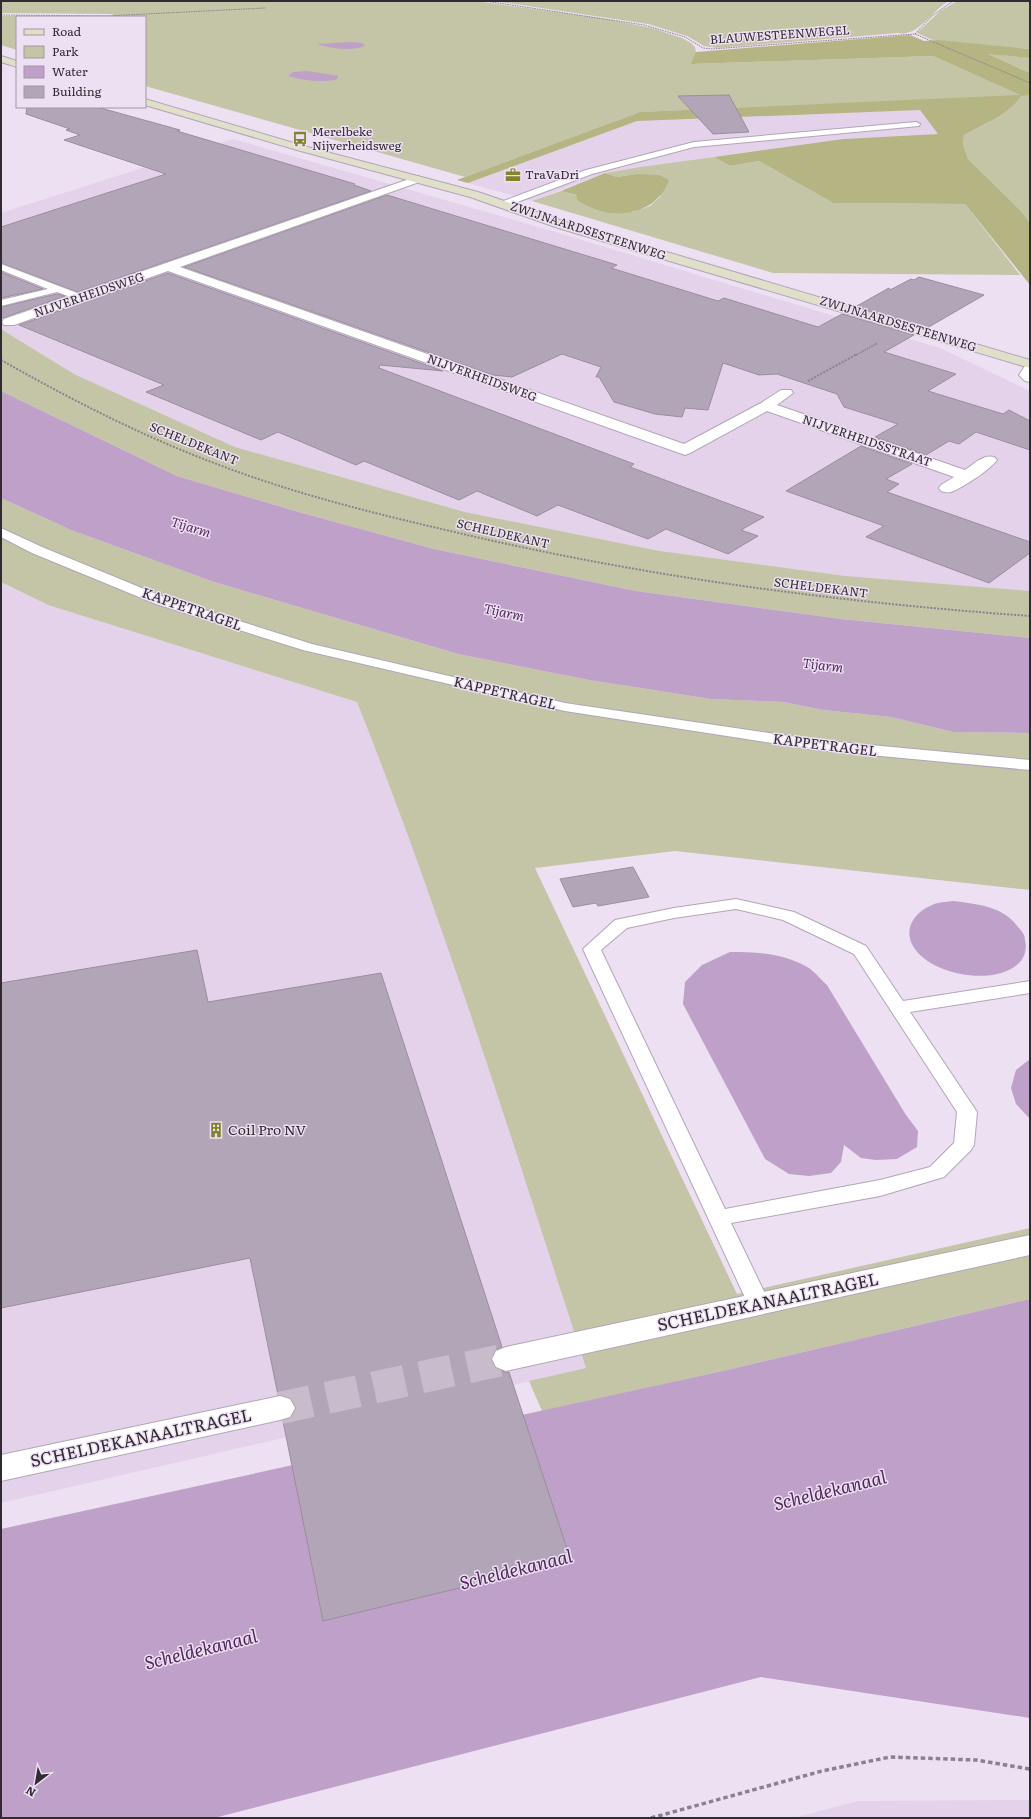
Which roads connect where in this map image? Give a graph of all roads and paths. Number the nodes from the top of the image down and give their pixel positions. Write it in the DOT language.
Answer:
graph roads {
  1 [pos="485,1"];
  2 [pos="953,1"];
  3 [pos="265,8"];
  4 [pos="1,15"];
  5 [pos="915,34"];
  6 [pos="1,59"];
  7 [pos="16,64"];
  8 [pos="1030,83"];
  9 [pos="146,102"];
  10 [pos="916,124"];
  11 [pos="418,179"];
  12 [pos="504,204"];
  13 [pos="1,267"];
  14 [pos="169,267"];
  15 [pos="58,289"];
  16 [pos="81,298"];
  17 [pos="1,303"];
  18 [pos="10,322"];
  19 [pos="908,327"];
  20 [pos="1,360"];
  21 [pos="1030,364"];
  22 [pos="1030,369"];
  23 [pos="1030,378"];
  24 [pos="786,393"];
  25 [pos="766,406"];
  26 [pos="989,460"];
  27 [pos="967,476"];
  28 [pos="948,488"];
  29 [pos="1,532"];
  30 [pos="1030,616"];
  31 [pos="1030,765"];
  32 [pos="1030,987"];
  33 [pos="898,1008"];
  34 [pos="718,1218"];
  35 [pos="1030,1245"];
  36 [pos="759,1304"];
  37 [pos="506,1359"];
  38 [pos="280,1408"];
  39 [pos="1,1468"];
  40 [pos="1030,1769"];
  41 [pos="651,1818"];
  1 -- 5 [label="path, BLAUWESTEENWEGEL"];
  2 -- 5 [label="path"];
  3 -- 4 [label="path"];
  5 -- 8 [label="path"];
  6 -- 7 [label="main road"];
  9 -- 11 [label="main road, ZWIJNAARDSESTEENWEG"];
  10 -- 12 [label="lane"];
  11 -- 12 [label="main road, ZWIJNAARDSESTEENWEG"];
  11 -- 14 [label="street, NIJVERHEIDSWEG"];
  12 -- 19 [label="main road, ZWIJNAARDSESTEENWEG"];
  13 -- 15 [label="lane"];
  14 -- 16 [label="street, NIJVERHEIDSWEG"];
  14 -- 25 [label="street, NIJVERHEIDSWEG"];
  15 -- 16 [label="lane"];
  15 -- 17 [label="lane"];
  16 -- 18 [label="street, NIJVERHEIDSWEG"];
  19 -- 21 [label="main road, ZWIJNAARDSESTEENWEG"];
  19 -- 24 [label="path"];
  20 -- 30 [label="path, SCHELDEKANT"];
  22 -- 23 [label="street"];
  24 -- 25 [label="street, NIJVERHEIDSWEG"];
  25 -- 27 [label="street, NIJVERHEIDSSTRAAT"];
  26 -- 27 [label="street"];
  27 -- 28 [label="street"];
  29 -- 31 [label="lane, KAPPETRAGEL"];
  32 -- 33 [label="lane"];
  33 -- 34 [label="lane"];
  33 -- 34 [label="lane"];
  34 -- 36 [label="lane"];
  35 -- 36 [label="street, SCHELDEKANAALTRAGEL"];
  36 -- 37 [label="street, SCHELDEKANAALTRAGEL"];
  38 -- 39 [label="street, SCHELDEKANAALTRAGEL"];
  40 -- 41 [label="path"];
}
